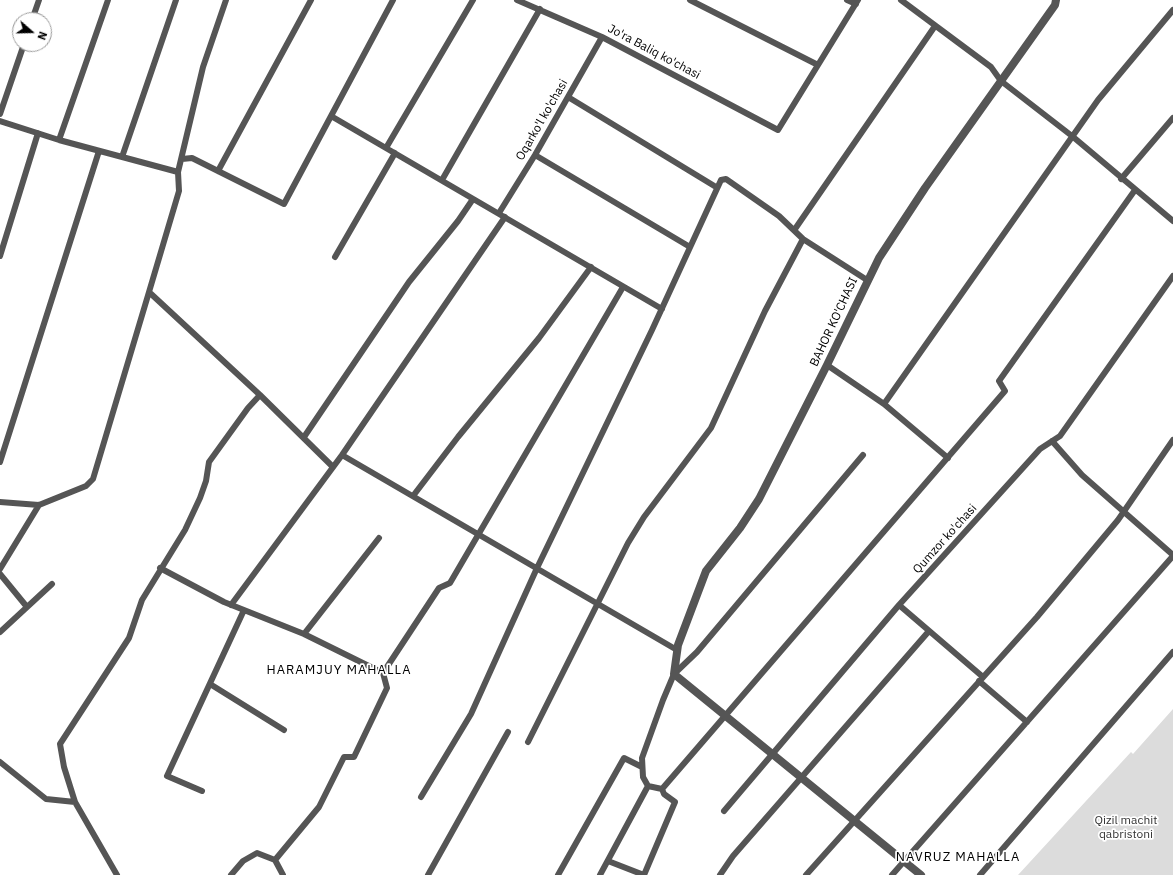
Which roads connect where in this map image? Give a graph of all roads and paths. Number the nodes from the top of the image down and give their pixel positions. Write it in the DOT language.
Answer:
graph roads {
  1 [pos="39,0"];
  2 [pos="108,0"];
  3 [pos="176,0"];
  4 [pos="226,0"];
  5 [pos="311,0"];
  6 [pos="393,0"];
  7 [pos="473,0"];
  8 [pos="517,0"];
  9 [pos="690,0"];
  10 [pos="847,0"];
  11 [pos="901,0"];
  12 [pos="1056,0"];
  13 [pos="525,1"];
  14 [pos="857,2"];
  15 [pos="540,9"];
  16 [pos="1173,10"];
  17 [pos="35,12"];
  18 [pos="935,26"];
  19 [pos="602,38"];
  20 [pos="21,52"];
  21 [pos="818,65"];
  22 [pos="1001,80"];
  23 [pos="568,97"];
  24 [pos="0,114"];
  25 [pos="331,116"];
  26 [pos="1173,118"];
  27 [pos="0,121"];
  28 [pos="38,133"];
  29 [pos="1072,136"];
  30 [pos="60,140"];
  31 [pos="386,148"];
  32 [pos="99,151"];
  33 [pos="395,153"];
  34 [pos="535,155"];
  35 [pos="122,157"];
  36 [pos="182,159"];
  37 [pos="218,171"];
  38 [pos="178,172"];
  39 [pos="1121,179"];
  40 [pos="442,180"];
  41 [pos="716,187"];
  42 [pos="1135,190"];
  43 [pos="473,198"];
  44 [pos="498,213"];
  45 [pos="505,217"];
  46 [pos="1173,221"];
  47 [pos="795,229"];
  48 [pos="803,239"];
  49 [pos="690,247"];
  50 [pos="0,256"];
  51 [pos="335,257"];
  52 [pos="591,267"];
  53 [pos="1173,276"];
  54 [pos="867,280"];
  55 [pos="623,287"];
  56 [pos="149,292"];
  57 [pos="662,309"];
  58 [pos="827,365"];
  59 [pos="260,395"];
  60 [pos="884,404"];
  61 [pos="304,437"];
  62 [pos="1173,440"];
  63 [pos="1052,441"];
  64 [pos="342,455"];
  65 [pos="863,455"];
  66 [pos="948,458"];
  67 [pos="0,462"];
  68 [pos="333,467"];
  69 [pos="413,496"];
  70 [pos="0,502"];
  71 [pos="39,505"];
  72 [pos="1124,511"];
  73 [pos="478,534"];
  74 [pos="379,538"];
  75 [pos="1173,555"];
  76 [pos="0,568"];
  77 [pos="160,568"];
  78 [pos="537,568"];
  79 [pos="0,574"];
  80 [pos="52,584"];
  81 [pos="599,604"];
  82 [pos="231,605"];
  83 [pos="899,605"];
  84 [pos="27,607"];
  85 [pos="244,610"];
  86 [pos="929,631"];
  87 [pos="0,632"];
  88 [pos="304,634"];
  89 [pos="677,650"];
  90 [pos="1173,652"];
  91 [pos="383,673"];
  92 [pos="674,674"];
  93 [pos="981,680"];
  94 [pos="210,684"];
  95 [pos="725,716"];
  96 [pos="1027,722"];
  97 [pos="284,730"];
  98 [pos="508,732"];
  99 [pos="528,742"];
  100 [pos="773,755"];
  101 [pos="0,762"];
  102 [pos="642,767"];
  103 [pos="802,778"];
  104 [pos="648,786"];
  105 [pos="662,789"];
  106 [pos="202,791"];
  107 [pos="422,797"];
  108 [pos="75,802"];
  109 [pos="724,811"];
  110 [pos="854,821"];
  111 [pos="275,860"];
  112 [pos="608,861"];
  113 [pos="904,861"];
  114 [pos="117,875"];
  115 [pos="231,875"];
  116 [pos="284,875"];
  117 [pos="428,875"];
  118 [pos="558,875"];
  119 [pos="600,875"];
  120 [pos="644,875"];
  121 [pos="720,875"];
  122 [pos="806,875"];
  123 [pos="892,875"];
  124 [pos="921,875"];
  125 [pos="980,875"];
  1 -- 17 [label="street"];
  2 -- 30 [label="street"];
  3 -- 35 [label="street"];
  4 -- 36 [label="street"];
  5 -- 37 [label="street"];
  6 -- 25 [label="street"];
  7 -- 31 [label="street"];
  8 -- 13 [label="street, Jo'ra Baliq ko'chasi"];
  9 -- 21 [label="street"];
  10 -- 14 [label="street"];
  11 -- 18 [label="street"];
  12 -- 22 [label="street, BAHOR KO'CHASI"];
  13 -- 15 [label="street, Jo'ra Baliq ko'chasi"];
  14 -- 21 [label="street"];
  15 -- 19 [label="street, Jo'ra Baliq ko'chasi"];
  15 -- 40 [label="street"];
  16 -- 29 [label="street"];
  18 -- 22 [label="street"];
  18 -- 47 [label="street"];
  19 -- 21 [label="street, Jo'ra Baliq ko'chasi"];
  19 -- 23 [label="street, Oqarko'l ko'chasi"];
  20 -- 24 [label="street"];
  22 -- 29 [label="street"];
  22 -- 54 [label="street, BAHOR KO'CHASI"];
  23 -- 34 [label="street, Oqarko'l ko'chasi"];
  23 -- 41 [label="street"];
  25 -- 31 [label="street"];
  25 -- 37 [label="street"];
  26 -- 39 [label="street"];
  27 -- 28 [label="street"];
  28 -- 30 [label="street"];
  28 -- 50 [label="street"];
  29 -- 39 [label="street"];
  29 -- 60 [label="street"];
  30 -- 32 [label="street"];
  31 -- 33 [label="street"];
  32 -- 35 [label="street"];
  32 -- 67 [label="street"];
  33 -- 40 [label="street"];
  33 -- 51 [label="street"];
  34 -- 44 [label="street, Oqarko'l ko'chasi"];
  34 -- 49 [label="street"];
  35 -- 38 [label="street"];
  36 -- 37 [label="street"];
  36 -- 38 [label="street"];
  38 -- 56 [label="street"];
  39 -- 42 [label="street"];
  40 -- 43 [label="street"];
  41 -- 47 [label="street"];
  41 -- 49 [label="street"];
  42 -- 46 [label="street"];
  42 -- 66 [label="street"];
  43 -- 44 [label="street"];
  43 -- 61 [label="street"];
  44 -- 45 [label="street"];
  45 -- 52 [label="street"];
  45 -- 64 [label="street"];
  47 -- 48 [label="street"];
  48 -- 54 [label="street"];
  48 -- 81 [label="street"];
  49 -- 57 [label="street"];
  52 -- 55 [label="street"];
  52 -- 69 [label="street"];
  53 -- 63 [label="street, Qumzor ko'chasi"];
  54 -- 58 [label="street, BAHOR KO'CHASI"];
  55 -- 57 [label="street"];
  55 -- 73 [label="street"];
  56 -- 59 [label="street"];
  56 -- 71 [label="street"];
  57 -- 78 [label="street"];
  58 -- 60 [label="street"];
  58 -- 89 [label="street, BAHOR KO'CHASI"];
  59 -- 61 [label="street"];
  59 -- 77 [label="street"];
  60 -- 66 [label="street"];
  61 -- 68 [label="street"];
  62 -- 72 [label="street"];
  63 -- 72 [label="street"];
  63 -- 83 [label="street, Qumzor ko'chasi"];
  64 -- 68 [label="street"];
  64 -- 69 [label="street"];
  65 -- 92 [label="street"];
  66 -- 95 [label="street"];
  68 -- 82 [label="street"];
  69 -- 73 [label="street"];
  70 -- 71 [label="street"];
  71 -- 76 [label="street"];
  72 -- 75 [label="street"];
  72 -- 93 [label="street"];
  73 -- 78 [label="street"];
  73 -- 91 [label="street"];
  74 -- 88 [label="street"];
  75 -- 96 [label="street"];
  77 -- 82 [label="street"];
  77 -- 108 [label="street"];
  78 -- 81 [label="street"];
  78 -- 107 [label="street"];
  79 -- 84 [label="street"];
  80 -- 84 [label="street"];
  81 -- 89 [label="street"];
  81 -- 99 [label="street"];
  82 -- 85 [label="street"];
  83 -- 86 [label="street"];
  83 -- 100 [label="street, Qumzor ko'chasi"];
  84 -- 87 [label="street"];
  85 -- 88 [label="street"];
  85 -- 94 [label="street"];
  86 -- 93 [label="street"];
  86 -- 103 [label="street"];
  88 -- 91 [label="street"];
  89 -- 92 [label="street, BAHOR KO'CHASI"];
  90 -- 125 [label="street"];
  91 -- 111 [label="street"];
  92 -- 95 [label="street"];
  92 -- 102 [label="street"];
  93 -- 96 [label="street"];
  93 -- 110 [label="street"];
  94 -- 97 [label="street"];
  94 -- 106 [label="street"];
  95 -- 100 [label="street"];
  95 -- 105 [label="street"];
  96 -- 113 [label="street"];
  98 -- 117 [label="street"];
  100 -- 103 [label="street"];
  100 -- 109 [label="street, Qumzor ko'chasi"];
  101 -- 108 [label="street"];
  102 -- 104 [label="street"];
  102 -- 118 [label="street"];
  103 -- 110 [label="street"];
  103 -- 121 [label="street"];
  104 -- 105 [label="street"];
  104 -- 112 [label="street"];
  105 -- 120 [label="street"];
  108 -- 114 [label="street"];
  110 -- 113 [label="street"];
  110 -- 122 [label="street"];
  111 -- 115 [label="street"];
  111 -- 116 [label="street"];
  112 -- 119 [label="street"];
  112 -- 120 [label="street"];
  113 -- 123 [label="street"];
  113 -- 124 [label="street"];
}
